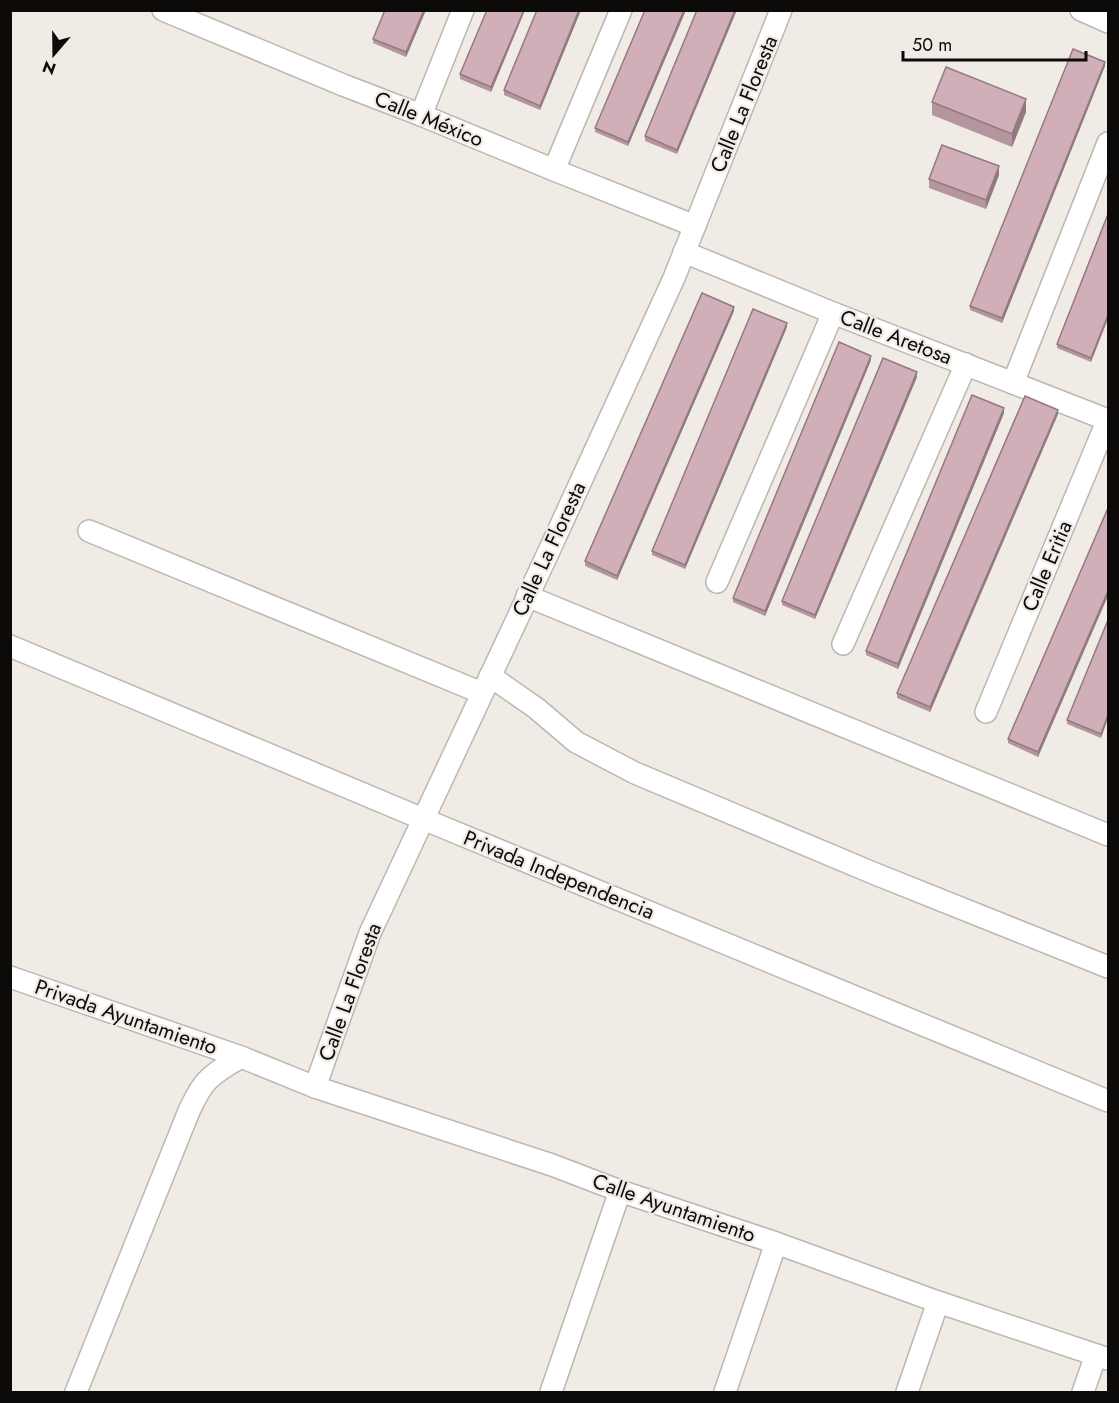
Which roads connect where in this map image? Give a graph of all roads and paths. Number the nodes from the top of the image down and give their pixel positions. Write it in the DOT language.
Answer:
graph roads {
  1 [pos="163,10"];
  2 [pos="463,10"];
  3 [pos="621,10"];
  4 [pos="781,10"];
  5 [pos="1081,10"];
  6 [pos="1108,22"];
  7 [pos="420,115"];
  8 [pos="1108,143"];
  9 [pos="554,170"];
  10 [pos="695,226"];
  11 [pos="684,252"];
  12 [pos="833,313"];
  13 [pos="966,364"];
  14 [pos="1013,383"];
  15 [pos="1108,420"];
  16 [pos="89,531"];
  17 [pos="717,582"];
  18 [pos="527,596"];
  19 [pos="843,644"];
  20 [pos="10,646"];
  21 [pos="486,684"];
  22 [pos="986,712"];
  23 [pos="423,819"];
  24 [pos="1108,835"];
  25 [pos="1108,967"];
  26 [pos="10,977"];
  27 [pos="241,1057"];
  28 [pos="315,1087"];
  29 [pos="1108,1101"];
  30 [pos="620,1191"];
  31 [pos="776,1243"];
  32 [pos="938,1302"];
  33 [pos="1102,1357"];
  34 [pos="76,1392"];
  35 [pos="551,1392"];
  36 [pos="725,1392"];
  37 [pos="907,1392"];
  38 [pos="1083,1392"];
  1 -- 7 [label="street, Calle México"];
  2 -- 7 [label="street"];
  3 -- 9 [label="street"];
  4 -- 10 [label="street, Calle La Floresta"];
  5 -- 6 [label="street"];
  7 -- 9 [label="street, Calle México"];
  8 -- 14 [label="street"];
  9 -- 10 [label="street, Calle México"];
  10 -- 11 [label="street, Calle La Floresta"];
  11 -- 12 [label="street, Calle Aretosa"];
  11 -- 18 [label="street, Calle La Floresta"];
  12 -- 13 [label="street, Calle Aretosa"];
  12 -- 17 [label="street"];
  13 -- 14 [label="street, Calle Aretosa"];
  13 -- 19 [label="street"];
  14 -- 15 [label="street, Calle Aretosa"];
  15 -- 22 [label="street, Calle Eritia"];
  16 -- 21 [label="street"];
  18 -- 21 [label="street, Calle La Floresta"];
  18 -- 24 [label="street"];
  20 -- 23 [label="street, Privada Independencia"];
  21 -- 23 [label="street, Calle La Floresta"];
  21 -- 25 [label="street"];
  23 -- 28 [label="street, Calle La Floresta"];
  23 -- 29 [label="street, Privada Independencia"];
  26 -- 27 [label="street, Privada Ayuntamiento"];
  27 -- 28 [label="street, Calle Ayuntamiento"];
  27 -- 34 [label="street"];
  28 -- 30 [label="street, Calle Ayuntamiento"];
  30 -- 31 [label="street, Calle Ayuntamiento"];
  30 -- 35 [label="street"];
  31 -- 32 [label="street, Calle Ayuntamiento"];
  31 -- 36 [label="street"];
  32 -- 33 [label="street, Calle Ayuntamiento"];
  32 -- 37 [label="street"];
  33 -- 38 [label="street"];
}
